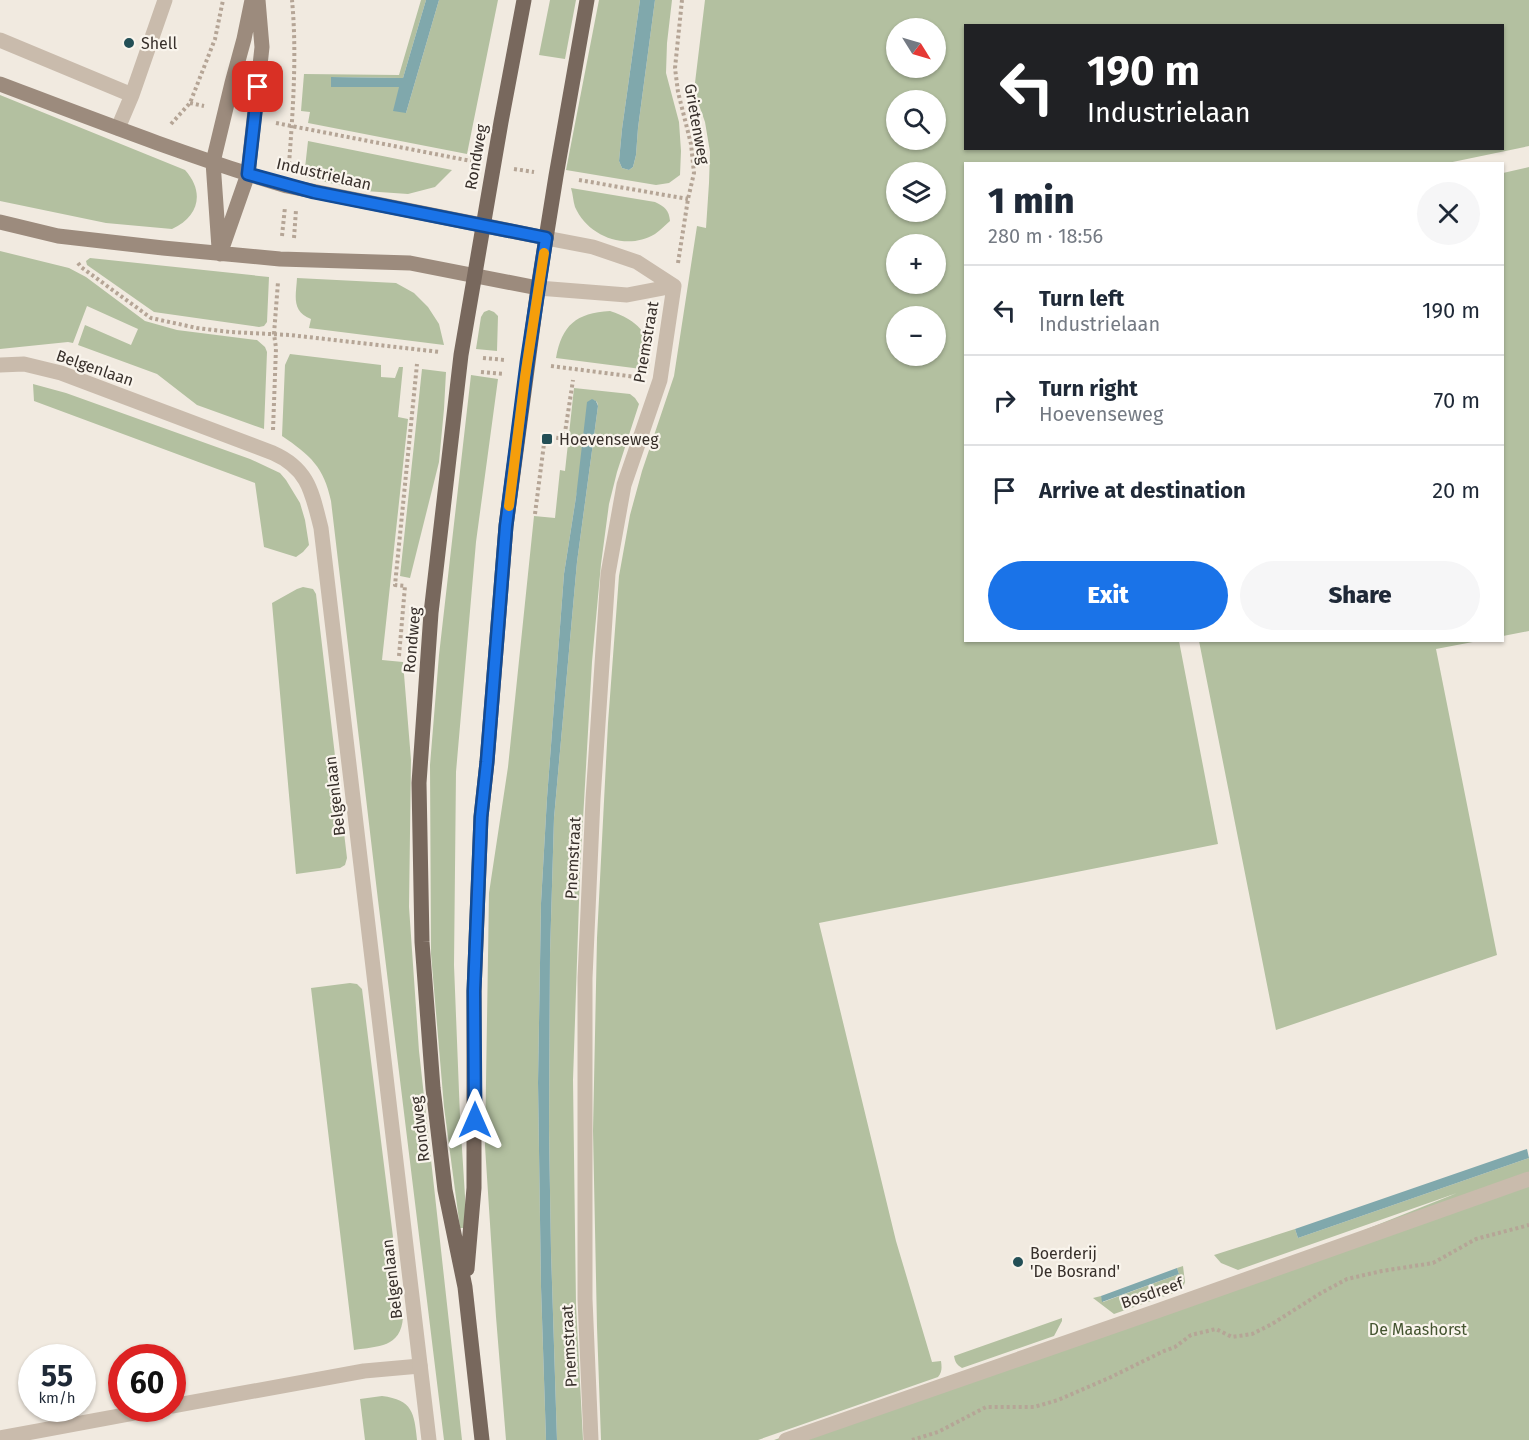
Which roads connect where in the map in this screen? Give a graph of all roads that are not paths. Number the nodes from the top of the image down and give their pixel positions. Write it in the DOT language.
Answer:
graph roads {
  1 [pos="165,0"];
  2 [pos="252,0"];
  3 [pos="258,0"];
  4 [pos="524,0"];
  5 [pos="587,0"];
  6 [pos="0,40"];
  7 [pos="0,84"];
  8 [pos="132,94"];
  9 [pos="118,128"];
  10 [pos="213,162"];
  11 [pos="248,174"];
  12 [pos="0,222"];
  13 [pos="483,225"];
  14 [pos="546,238"];
  15 [pos="220,254"];
  16 [pos="474,275"];
  17 [pos="674,286"];
  18 [pos="538,288"];
  19 [pos="0,365"];
  20 [pos="1529,1179"];
  21 [pos="465,1287"];
  22 [pos="420,1366"];
  23 [pos="186,1404"];
  24 [pos="108,1418"];
  25 [pos="0,1438"];
  26 [pos="429,1440"];
  27 [pos="482,1440"];
  28 [pos="591,1440"];
  29 [pos="786,1440"];
  1 -- 8 [label="street"];
  2 -- 10 [label="main road"];
  3 -- 11 [label="main road"];
  4 -- 13 [label="main road, Rondweg"];
  5 -- 14 [label="main road, Rondweg"];
  6 -- 8 [label="street"];
  7 -- 9 [label="main road, Industrielaan"];
  8 -- 9 [label="street"];
  9 -- 10 [label="main road, Industrielaan"];
  10 -- 11 [label="main road, Industrielaan"];
  10 -- 15 [label="main road"];
  11 -- 13 [label="main road, Industrielaan"];
  11 -- 15 [label="main road"];
  12 -- 15 [label="main road"];
  13 -- 14 [label="main road, Industrielaan"];
  13 -- 16 [label="main road, Rondweg"];
  14 -- 17 [label="street, Pnemstraat"];
  14 -- 18 [label="main road, Rondweg"];
  15 -- 16 [label="main road"];
  16 -- 18 [label="main road"];
  16 -- 21 [label="main road, Rondweg"];
  17 -- 18 [label="street, Pnemstraat"];
  17 -- 28 [label="street, Pnemstraat"];
  18 -- 21 [label="main road, Rondweg"];
  19 -- 22 [label="street, Belgenlaan"];
  20 -- 29 [label="street, Bosdreef"];
  21 -- 27 [label="main road, Rondweg"];
  22 -- 23 [label="street"];
  22 -- 26 [label="street, Belgenlaan"];
  24 -- 25 [label="street"];
}
